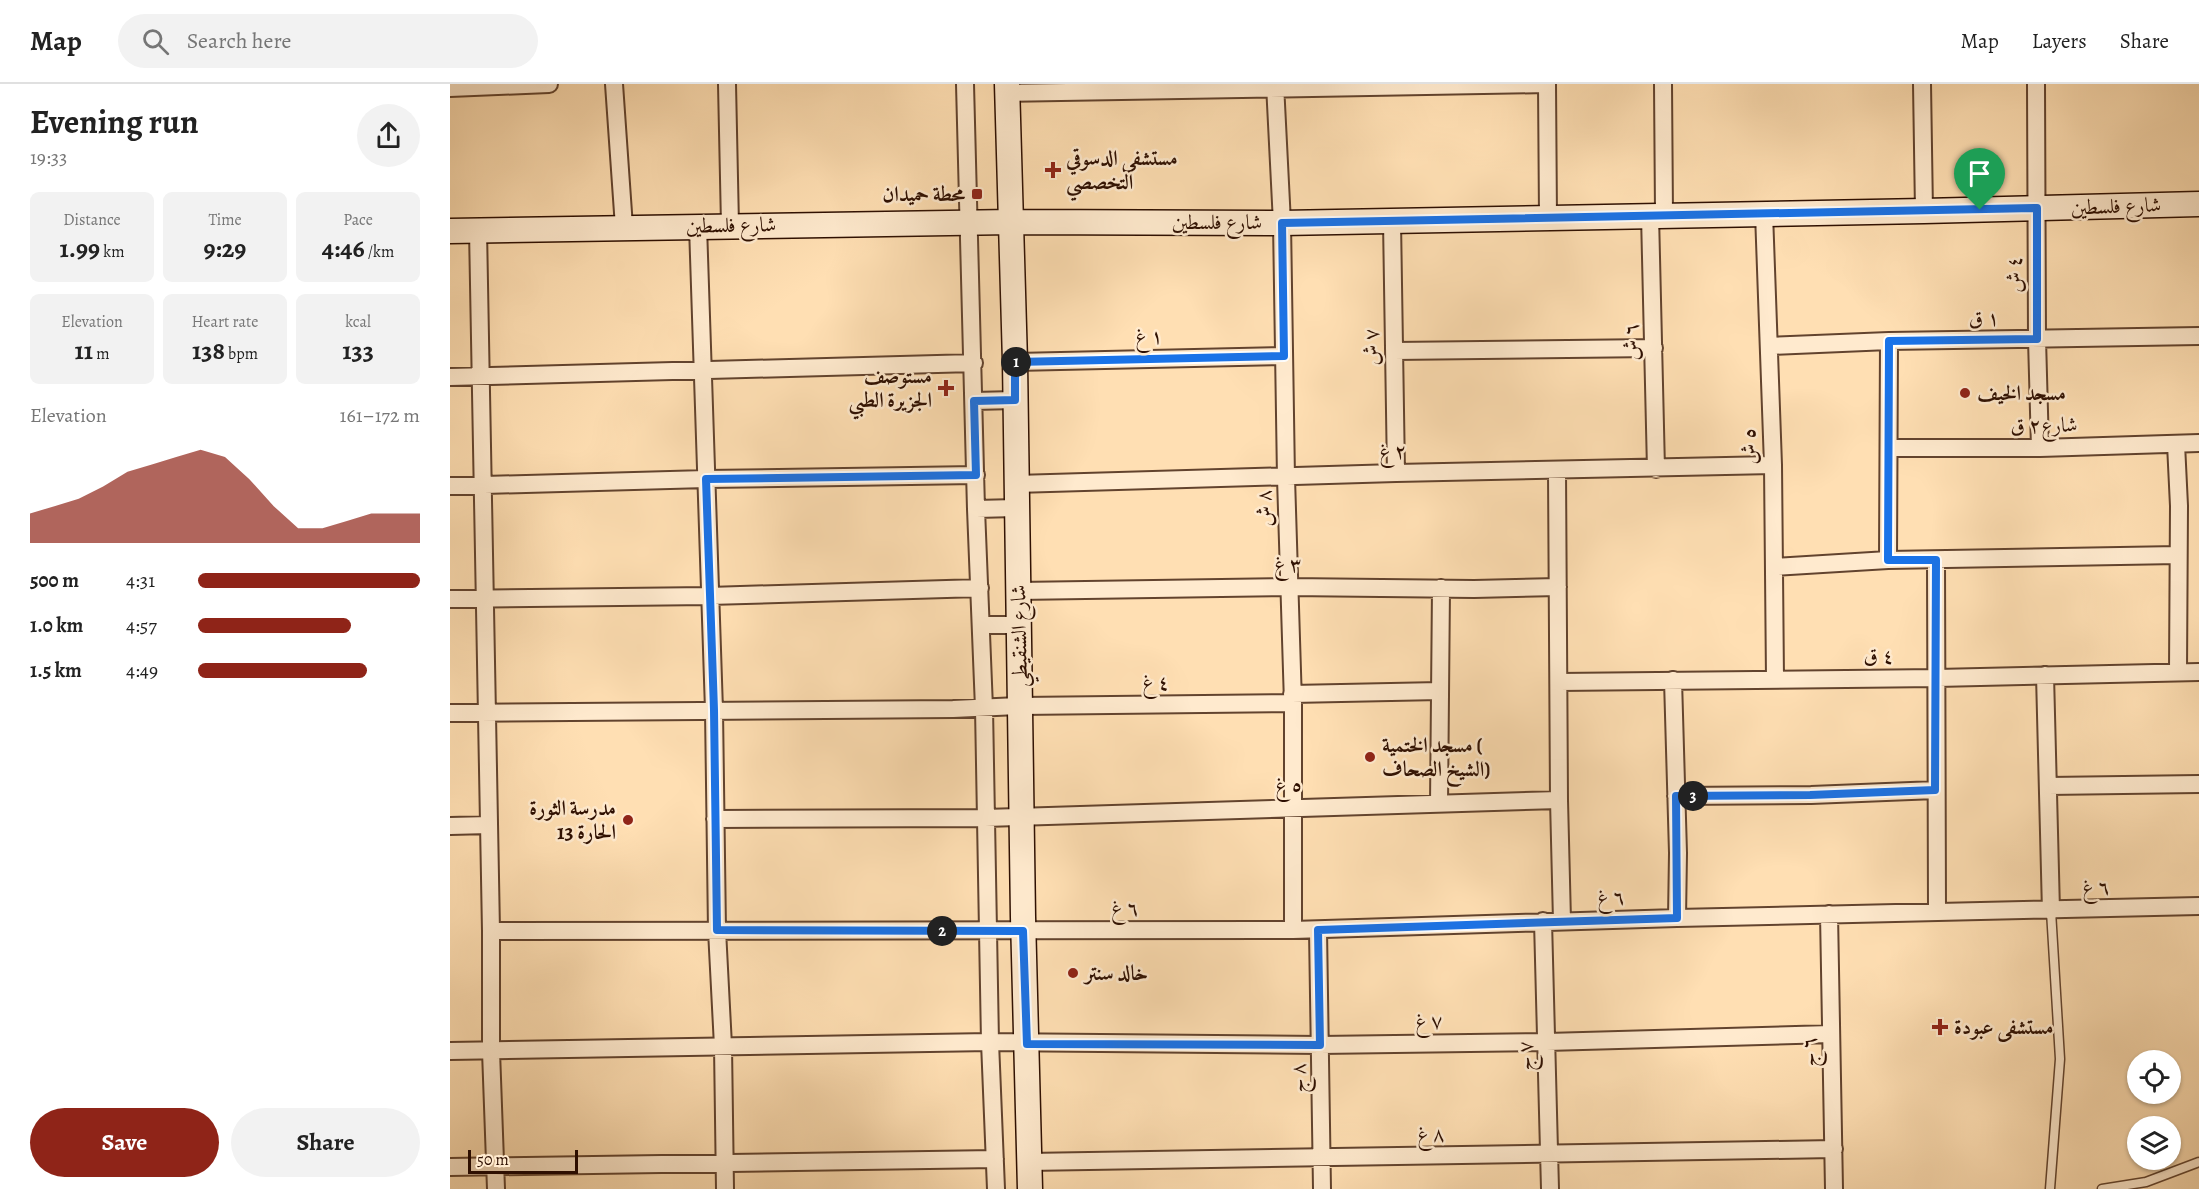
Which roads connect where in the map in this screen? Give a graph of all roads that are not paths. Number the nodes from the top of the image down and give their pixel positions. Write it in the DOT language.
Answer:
graph roads {
  1 [pos="549,84"];
  2 [pos="614,84"];
  3 [pos="727,84"];
  4 [pos="965,84"];
  5 [pos="1546,84"];
  6 [pos="1662,84"];
  7 [pos="1922,84"];
  8 [pos="2036,84"];
  9 [pos="1275,86"];
  10 [pos="450,88"];
  11 [pos="1007,89"];
  12 [pos="2199,204"];
  13 [pos="2037,208"];
  14 [pos="1924,211"];
  15 [pos="1764,213"];
  16 [pos="1657,214"];
  17 [pos="1548,217"];
  18 [pos="1392,221"];
  19 [pos="969,222"];
  20 [pos="1011,222"];
  21 [pos="1282,223"];
  22 [pos="730,225"];
  23 [pos="698,226"];
  24 [pos="624,227"];
  25 [pos="478,230"];
  26 [pos="450,231"];
  27 [pos="2199,336"];
  28 [pos="2037,339"];
  29 [pos="1889,341"];
  30 [pos="1769,346"];
  31 [pos="1654,348"];
  32 [pos="1394,351"];
  33 [pos="1284,356"];
  34 [pos="1015,362"];
  35 [pos="974,363"];
  36 [pos="704,370"];
  37 [pos="450,377"];
  38 [pos="481,377"];
  39 [pos="1015,400"];
  40 [pos="974,401"];
  41 [pos="2199,443"];
  42 [pos="2176,444"];
  43 [pos="1890,448"];
  44 [pos="2040,448"];
  45 [pos="1773,465"];
  46 [pos="1656,469"];
  47 [pos="1557,470"];
  48 [pos="1396,473"];
  49 [pos="976,475"];
  50 [pos="1286,478"];
  51 [pos="706,479"];
  52 [pos="450,486"];
  53 [pos="482,486"];
  54 [pos="1016,496"];
  55 [pos="976,510"];
  56 [pos="2178,555"];
  57 [pos="1888,560"];
  58 [pos="1936,560"];
  59 [pos="1774,567"];
  60 [pos="1289,587"];
  61 [pos="1558,587"];
  62 [pos="980,588"];
  63 [pos="1441,588"];
  64 [pos="1018,591"];
  65 [pos="709,596"];
  66 [pos="484,598"];
  67 [pos="450,599"];
  68 [pos="982,625"];
  69 [pos="1019,625"];
  70 [pos="2178,672"];
  71 [pos="2199,672"];
  72 [pos="2045,675"];
  73 [pos="1937,678"];
  74 [pos="1775,679"];
  75 [pos="1673,680"];
  76 [pos="1559,682"];
  77 [pos="1440,691"];
  78 [pos="1293,698"];
  79 [pos="1020,706"];
  80 [pos="984,708"];
  81 [pos="714,710"];
  82 [pos="487,712"];
  83 [pos="450,713"];
  84 [pos="2199,784"];
  85 [pos="2048,786"];
  86 [pos="1935,790"];
  87 [pos="1676,796"];
  88 [pos="1558,800"];
  89 [pos="1439,804"];
  90 [pos="1293,807"];
  91 [pos="1021,815"];
  92 [pos="985,818"];
  93 [pos="716,819"];
  94 [pos="489,825"];
  95 [pos="450,826"];
  96 [pos="2199,906"];
  97 [pos="2051,910"];
  98 [pos="1937,911"];
  99 [pos="1829,914"];
  100 [pos="1677,918"];
  101 [pos="1543,921"];
  102 [pos="1562,921"];
  103 [pos="717,930"];
  104 [pos="988,930"];
  105 [pos="1293,930"];
  106 [pos="1318,930"];
  107 [pos="491,931"];
  108 [pos="1023,931"];
  109 [pos="1831,1034"];
  110 [pos="990,1042"];
  111 [pos="1547,1042"];
  112 [pos="1027,1044"];
  113 [pos="1320,1045"];
  114 [pos="723,1046"];
  115 [pos="491,1050"];
  116 [pos="450,1051"];
  117 [pos="1834,1149"];
  118 [pos="1549,1154"];
  119 [pos="1322,1158"];
  120 [pos="995,1159"];
  121 [pos="1028,1162"];
  122 [pos="2199,1162"];
  123 [pos="724,1164"];
  124 [pos="495,1166"];
  125 [pos="450,1167"];
  126 [pos="496,1189"];
  127 [pos="724,1189"];
  128 [pos="996,1189"];
  129 [pos="1030,1189"];
  130 [pos="1322,1189"];
  131 [pos="1550,1189"];
  132 [pos="1834,1189"];
  133 [pos="2050,1189"];
  134 [pos="2102,1189"];
  1 -- 10 [label="street"];
  2 -- 24 [label="street"];
  3 -- 22 [label="street"];
  4 -- 19 [label="street"];
  5 -- 9 [label="street"];
  5 -- 17 [label="street"];
  6 -- 16 [label="street, ٦ ش"];
  7 -- 14 [label="street"];
  8 -- 13 [label="street, ٤ ش"];
  9 -- 11 [label="street"];
  9 -- 21 [label="street, ٨ ش"];
  11 -- 20 [label="street, شارع الشنقيطي"];
  12 -- 13 [label="street, شارع فلسطين"];
  13 -- 14 [label="street, شارع فلسطين"];
  13 -- 28 [label="street, ٤ ش"];
  14 -- 15 [label="street, شارع فلسطين"];
  15 -- 16 [label="street, شارع فلسطين"];
  15 -- 30 [label="street, ٥ ش"];
  16 -- 17 [label="street, شارع فلسطين"];
  16 -- 31 [label="street, ٦ ش"];
  17 -- 18 [label="street, شارع فلسطين"];
  18 -- 21 [label="street, شارع فلسطين"];
  18 -- 32 [label="street, ٧ ش"];
  19 -- 20 [label="street, شارع فلسطين"];
  19 -- 22 [label="street, شارع فلسطين"];
  19 -- 35 [label="street"];
  20 -- 21 [label="street, شارع فلسطين"];
  20 -- 34 [label="street, شارع الشنقيطي"];
  21 -- 33 [label="street, ٨ ش"];
  22 -- 23 [label="street, شارع فلسطين"];
  23 -- 24 [label="street, شارع فلسطين"];
  23 -- 36 [label="street"];
  24 -- 25 [label="street, شارع فلسطين"];
  25 -- 26 [label="street, شارع فلسطين"];
  25 -- 38 [label="street"];
  27 -- 28 [label="street, ١ ق"];
  28 -- 29 [label="street, ١ ق"];
  28 -- 44 [label="street, ٤ ش"];
  29 -- 30 [label="street, ١ ق"];
  29 -- 43 [label="street"];
  30 -- 45 [label="street, ٥ ش"];
  31 -- 32 [label="street"];
  31 -- 46 [label="street, ٦ ش"];
  32 -- 48 [label="street, ٧ ش"];
  33 -- 34 [label="street, ١ غ"];
  33 -- 50 [label="street, ٨ ش"];
  34 -- 39 [label="street, شارع الشنقيطي"];
  35 -- 36 [label="street"];
  35 -- 40 [label="street"];
  36 -- 38 [label="street"];
  36 -- 51 [label="street"];
  37 -- 38 [label="street"];
  38 -- 53 [label="street"];
  39 -- 40 [label="street"];
  39 -- 54 [label="street, شارع الشنقيطي"];
  40 -- 49 [label="street"];
  41 -- 42 [label="street, شارع٢ ق"];
  42 -- 44 [label="street, شارع٢ ق"];
  42 -- 56 [label="street"];
  43 -- 44 [label="street, شارع٢ ق"];
  43 -- 57 [label="street"];
  45 -- 46 [label="street, ٢ غ"];
  45 -- 59 [label="street, ٥ ش"];
  46 -- 47 [label="street, ٢ غ"];
  47 -- 48 [label="street, ٢ غ"];
  47 -- 61 [label="street"];
  48 -- 50 [label="street, ٢ غ"];
  49 -- 51 [label="street"];
  49 -- 55 [label="street"];
  50 -- 54 [label="street, ٢ غ"];
  50 -- 60 [label="street, ٨ ش"];
  51 -- 53 [label="street"];
  51 -- 65 [label="street"];
  52 -- 53 [label="street"];
  53 -- 66 [label="street"];
  54 -- 55 [label="street, ٢ غ"];
  54 -- 64 [label="street, شارع الشنقيطي"];
  55 -- 62 [label="street"];
  56 -- 58 [label="street"];
  56 -- 70 [label="street"];
  57 -- 58 [label="street"];
  57 -- 59 [label="street"];
  58 -- 73 [label="street"];
  59 -- 74 [label="street, ٥ ش"];
  60 -- 63 [label="street, ٣ غ"];
  60 -- 64 [label="street, ٣ غ"];
  60 -- 78 [label="street, ٨ ش"];
  61 -- 63 [label="street, ٣ غ"];
  61 -- 76 [label="street"];
  62 -- 65 [label="street"];
  62 -- 68 [label="street"];
  63 -- 77 [label="street"];
  64 -- 69 [label="street, شارع الشنقيطي"];
  65 -- 66 [label="street"];
  65 -- 81 [label="street"];
  66 -- 67 [label="street"];
  66 -- 82 [label="street"];
  68 -- 69 [label="street"];
  68 -- 80 [label="street"];
  69 -- 79 [label="street, شارع الشنقيطي"];
  70 -- 71 [label="street, ٤ ق"];
  70 -- 72 [label="street, ٤ ق"];
  72 -- 73 [label="street, ٤ ق"];
  72 -- 85 [label="street"];
  73 -- 74 [label="street, ٤ ق"];
  73 -- 86 [label="street"];
  74 -- 75 [label="street, ٤ ق"];
  75 -- 76 [label="street, ٤ ق"];
  75 -- 87 [label="street"];
  76 -- 88 [label="street"];
  77 -- 78 [label="street, ٤ غ"];
  77 -- 89 [label="street"];
  78 -- 79 [label="street, ٤ غ"];
  78 -- 90 [label="street, ٨ ش"];
  79 -- 80 [label="street, ٤ غ"];
  79 -- 91 [label="street, شارع الشنقيطي"];
  80 -- 81 [label="street, ٤ غ"];
  80 -- 92 [label="street"];
  81 -- 82 [label="street, ٤ غ"];
  81 -- 93 [label="street"];
  82 -- 83 [label="street, ٤ غ"];
  82 -- 94 [label="street"];
  84 -- 85 [label="street"];
  85 -- 97 [label="street"];
  86 -- 87 [label="street"];
  86 -- 98 [label="street"];
  87 -- 100 [label="street"];
  88 -- 89 [label="street, ٥ غ"];
  88 -- 102 [label="street"];
  89 -- 90 [label="street, ٥ غ"];
  90 -- 91 [label="street, ٥ غ"];
  90 -- 105 [label="street, ٨ ش"];
  91 -- 92 [label="street, ٥ غ"];
  91 -- 108 [label="street, شارع الشنقيطي"];
  92 -- 93 [label="street, ٥ غ"];
  92 -- 104 [label="street"];
  93 -- 103 [label="street"];
  94 -- 95 [label="street"];
  94 -- 107 [label="street"];
  96 -- 97 [label="street, ٦ غ"];
  97 -- 98 [label="street, ٦ غ"];
  97 -- 133 [label="lane"];
  98 -- 99 [label="street, ٦ غ"];
  99 -- 100 [label="street, ٦ غ"];
  99 -- 109 [label="street, ٦ ج"];
  100 -- 102 [label="street, ٦ غ"];
  101 -- 102 [label="street, ٦ غ"];
  101 -- 106 [label="street, ٦ غ"];
  101 -- 111 [label="street, ٧ ج"];
  103 -- 104 [label="street, ٦ غ"];
  103 -- 107 [label="street, ٦ غ"];
  103 -- 114 [label="street"];
  104 -- 108 [label="street, ٦ غ"];
  104 -- 110 [label="street"];
  105 -- 106 [label="street, ٦ غ"];
  105 -- 108 [label="street, ٦ غ"];
  106 -- 113 [label="street, ٨ ج"];
  107 -- 115 [label="street"];
  108 -- 112 [label="street, شارع الشنقيطي"];
  109 -- 111 [label="street, ٧ غ"];
  109 -- 117 [label="street, ٦ ج"];
  110 -- 112 [label="street, ٧ غ"];
  110 -- 114 [label="street, ٧ غ"];
  110 -- 120 [label="street"];
  111 -- 113 [label="street, ٧ غ"];
  111 -- 118 [label="street, ٧ ج"];
  112 -- 113 [label="street, ٧ غ"];
  112 -- 121 [label="street, شارع الشنقيطي"];
  113 -- 119 [label="street, ٨ ج"];
  114 -- 115 [label="street, ٧ غ"];
  114 -- 123 [label="street"];
  115 -- 116 [label="street, ٧ غ"];
  115 -- 124 [label="street"];
  117 -- 118 [label="street, ٨ غ"];
  117 -- 132 [label="street, ٦ ج"];
  118 -- 119 [label="street, ٨ غ"];
  118 -- 131 [label="street, ٧ ج"];
  119 -- 121 [label="street, ٨ غ"];
  119 -- 130 [label="street, ٨ ج"];
  120 -- 123 [label="street"];
  120 -- 128 [label="street"];
  121 -- 129 [label="street, شارع الشنقيطي"];
  122 -- 134 [label="lane"];
  123 -- 124 [label="street"];
  123 -- 127 [label="street"];
  124 -- 125 [label="street"];
  124 -- 126 [label="street"];
}
